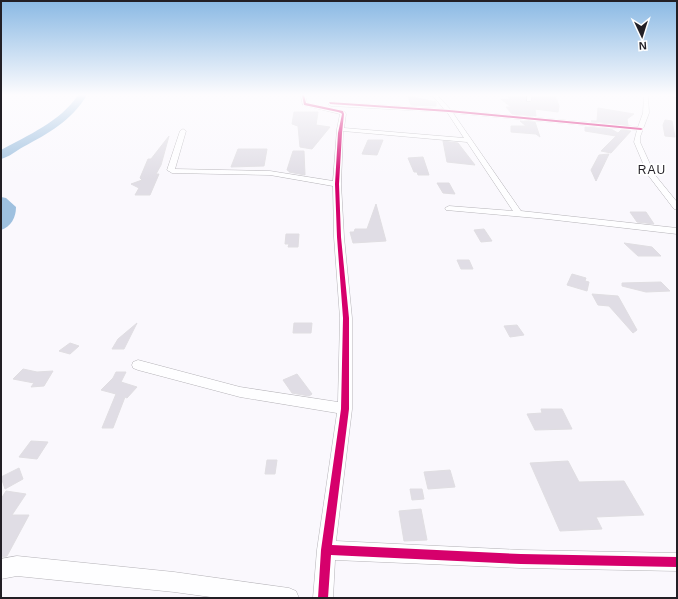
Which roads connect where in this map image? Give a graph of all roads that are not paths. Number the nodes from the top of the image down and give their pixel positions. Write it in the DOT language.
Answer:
graph roads {
  1 [pos="341,123"];
  2 [pos="457,123"];
  3 [pos="577,123"];
  4 [pos="643,123"];
  5 [pos="340,129"];
  6 [pos="641,129"];
  7 [pos="183,131"];
  8 [pos="468,140"];
  9 [pos="337,184"];
  10 [pos="677,207"];
  11 [pos="449,208"];
  12 [pos="519,214"];
  13 [pos="677,231"];
  14 [pos="138,366"];
  15 [pos="345,409"];
  16 [pos="326,550"];
  17 [pos="677,562"];
  18 [pos="1,569"];
  19 [pos="289,598"];
  20 [pos="323,598"];
  1 -- 5 [label="street"];
  2 -- 8 [label="street"];
  3 -- 6 [label="street"];
  4 -- 6 [label="street"];
  5 -- 8 [label="street"];
  5 -- 9 [label="street"];
  6 -- 10 [label="street"];
  7 -- 9 [label="street"];
  8 -- 12 [label="street"];
  9 -- 15 [label="street"];
  11 -- 12 [label="street"];
  12 -- 13 [label="street"];
  14 -- 15 [label="street"];
  15 -- 16 [label="street"];
  16 -- 17 [label="street"];
  16 -- 20 [label="street"];
  18 -- 19 [label="street"];
}
